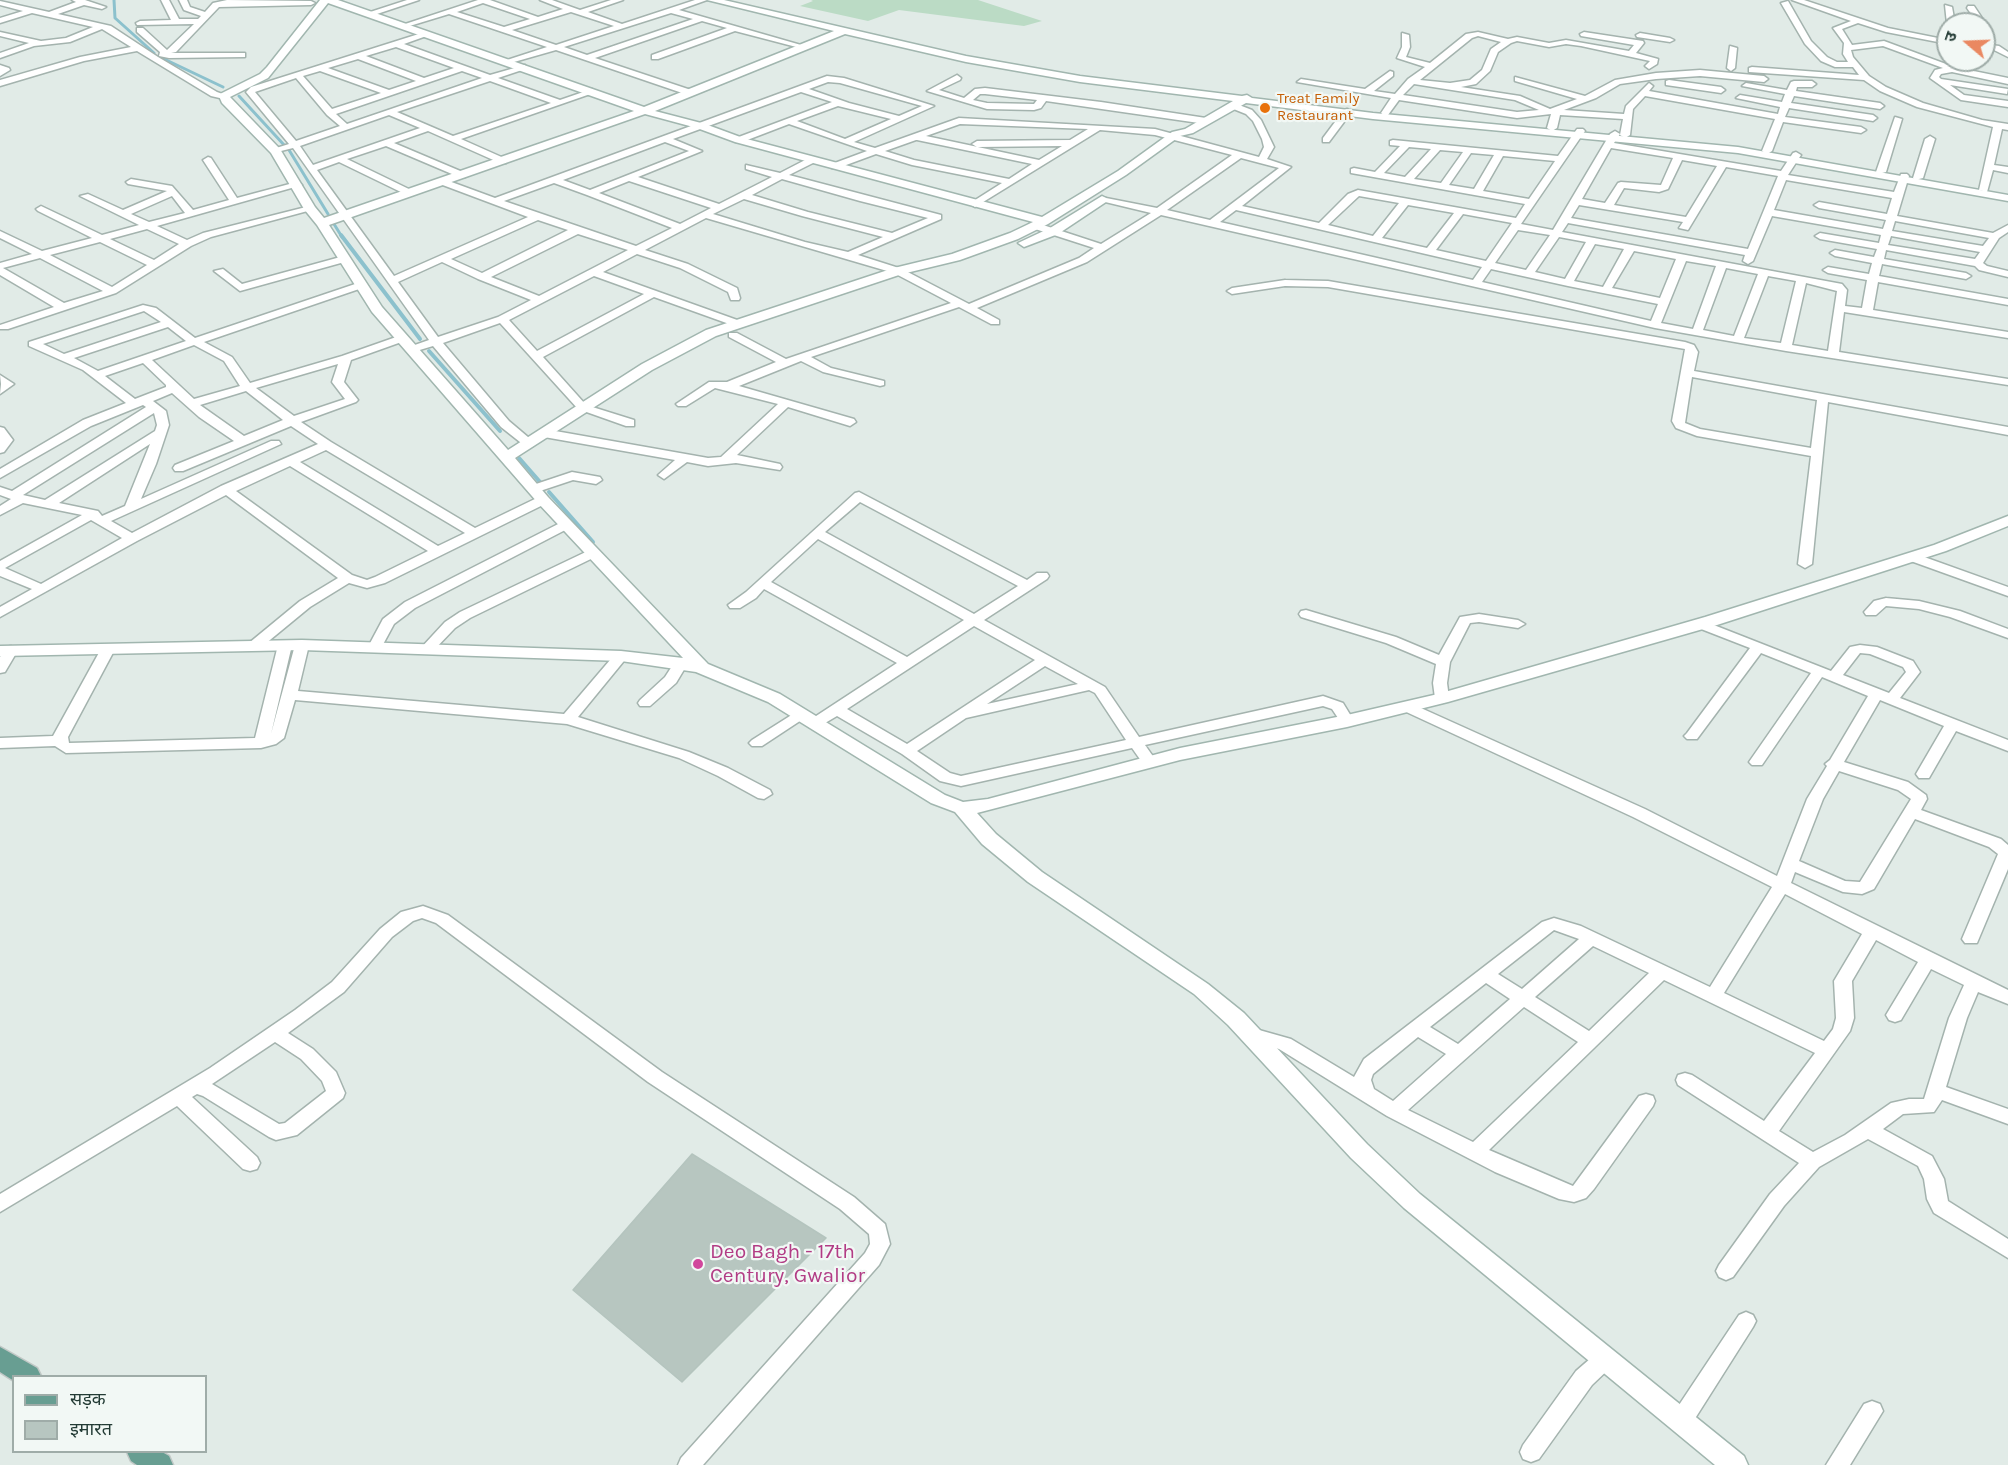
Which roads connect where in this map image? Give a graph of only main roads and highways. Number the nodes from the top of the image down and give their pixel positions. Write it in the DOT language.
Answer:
graph roads {
  1 [pos="0,1358"];
  2 [pos="25,1375"];
  3 [pos="142,1453"];
  4 [pos="160,1465"];
  1 -- 2 [label="main road"];
  3 -- 4 [label="main road"];
}
